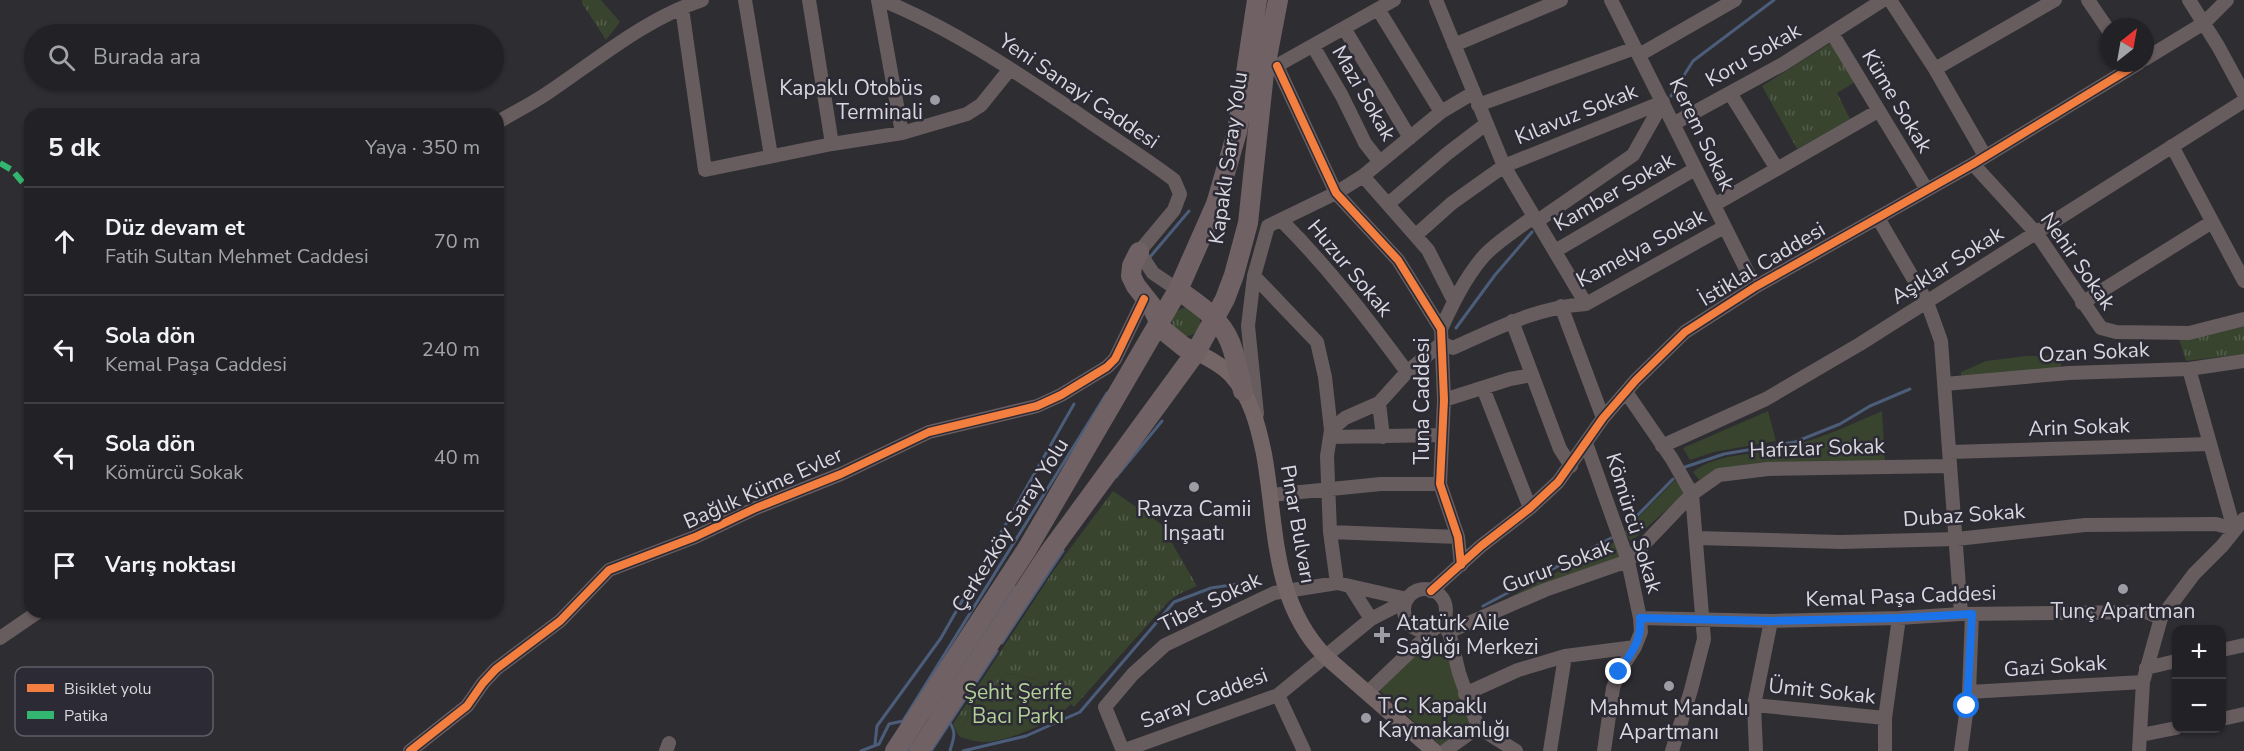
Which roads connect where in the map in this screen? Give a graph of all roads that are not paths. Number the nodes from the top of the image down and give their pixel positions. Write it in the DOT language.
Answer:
graph roads {
  1 [pos="702,0"];
  2 [pos="746,0"];
  3 [pos="809,0"];
  4 [pos="880,0"];
  5 [pos="1257,0"];
  6 [pos="1278,0"];
  7 [pos="1394,0"];
  8 [pos="1436,0"];
  9 [pos="1561,0"];
  10 [pos="1611,0"];
  11 [pos="1735,0"];
  12 [pos="1884,0"];
  13 [pos="1890,0"];
  14 [pos="2055,0"];
  15 [pos="2088,0"];
  16 [pos="2189,0"];
  17 [pos="2227,0"];
  18 [pos="904,4"];
  19 [pos="682,8"];
  20 [pos="1378,9"];
  21 [pos="2100,18"];
  22 [pos="2204,23"];
  23 [pos="1344,28"];
  24 [pos="1832,33"];
  25 [pos="1454,45"];
  26 [pos="1313,46"];
  27 [pos="1637,52"];
  28 [pos="2154,53"];
  29 [pos="1010,69"];
  30 [pos="1935,69"];
  31 [pos="1270,70"];
  32 [pos="2122,72"];
  33 [pos="1730,93"];
  34 [pos="2244,94"];
  35 [pos="1476,99"];
  36 [pos="2244,101"];
  37 [pos="1663,102"];
  38 [pos="1878,111"];
  39 [pos="1441,112"];
  40 [pos="504,119"];
  41 [pos="1486,124"];
  42 [pos="1673,124"];
  43 [pos="902,133"];
  44 [pos="1410,138"];
  45 [pos="832,144"];
  46 [pos="2172,146"];
  47 [pos="771,156"];
  48 [pos="1979,160"];
  49 [pos="1379,161"];
  50 [pos="1504,166"];
  51 [pos="1695,169"];
  52 [pos="1777,169"];
  53 [pos="1363,176"];
  54 [pos="1927,190"];
  55 [pos="1336,193"];
  56 [pos="1388,204"];
  57 [pos="1714,205"];
  58 [pos="1878,218"];
  59 [pos="1535,219"];
  60 [pos="1281,220"];
  61 [pos="2212,222"];
  62 [pos="1724,227"];
  63 [pos="2037,234"];
  64 [pos="1416,235"];
  65 [pos="1555,251"];
  66 [pos="1138,252"];
  67 [pos="1254,276"];
  68 [pos="2244,281"];
  69 [pos="1755,287"];
  70 [pos="1178,290"];
  71 [pos="1144,299"];
  72 [pos="1454,301"];
  73 [pos="1927,303"];
  74 [pos="2082,303"];
  75 [pos="1586,304"];
  76 [pos="1561,306"];
  77 [pos="2244,319"];
  78 [pos="1215,320"];
  79 [pos="1160,321"];
  80 [pos="1512,321"];
  81 [pos="1441,336"];
  82 [pos="1196,352"];
  83 [pos="2244,361"];
  84 [pos="2189,369"];
  85 [pos="1407,372"];
  86 [pos="1945,373"];
  87 [pos="1532,375"];
  88 [pos="1483,388"];
  89 [pos="1244,391"];
  90 [pos="1626,392"];
  91 [pos="1444,400"];
  92 [pos="1379,403"];
  93 [pos="1603,418"];
  94 [pos="1257,421"];
  95 [pos="1331,433"];
  96 [pos="1442,435"];
  97 [pos="1383,437"];
  98 [pos="1586,443"];
  99 [pos="2209,444"];
  100 [pos="1662,446"];
  101 [pos="1950,459"];
  102 [pos="1571,466"];
  103 [pos="1440,484"];
  104 [pos="1329,490"];
  105 [pos="1692,494"];
  106 [pos="1271,495"];
  107 [pos="1530,508"];
  108 [pos="2244,519"];
  109 [pos="2234,530"];
  110 [pos="1330,532"];
  111 [pos="1458,537"];
  112 [pos="1696,538"];
  113 [pos="1957,539"];
  114 [pos="1628,561"];
  115 [pos="1461,565"];
  116 [pos="1343,584"];
  117 [pos="1286,591"];
  118 [pos="1431,591"];
  119 [pos="1407,600"];
  120 [pos="1966,614"];
  121 [pos="29,618"];
  122 [pos="1640,618"];
  123 [pos="1899,618"];
  124 [pos="2161,618"];
  125 [pos="1703,619"];
  126 [pos="1371,620"];
  127 [pos="1771,621"];
  128 [pos="1441,630"];
  129 [pos="0,638"];
  130 [pos="2244,645"];
  131 [pos="1635,647"];
  132 [pos="2226,649"];
  133 [pos="1325,656"];
  134 [pos="1565,656"];
  135 [pos="2172,663"];
  136 [pos="2145,675"];
  137 [pos="1969,692"];
  138 [pos="1367,693"];
  139 [pos="1465,694"];
  140 [pos="1278,695"];
  141 [pos="1754,705"];
  142 [pos="2244,714"];
  143 [pos="2226,717"];
  144 [pos="1885,718"];
  145 [pos="1478,727"];
  146 [pos="2172,729"];
  147 [pos="2141,735"];
  148 [pos="410,751"];
  149 [pos="895,751"];
  150 [pos="919,751"];
  151 [pos="1123,751"];
  152 [pos="1304,751"];
  153 [pos="1434,751"];
  154 [pos="1445,751"];
  155 [pos="1516,751"];
  156 [pos="1550,751"];
  157 [pos="1604,751"];
  158 [pos="1672,751"];
  159 [pos="1756,751"];
  160 [pos="1885,751"];
  161 [pos="1960,751"];
  162 [pos="2139,751"];
  1 -- 19 [label="street"];
  2 -- 47 [label="street"];
  3 -- 45 [label="street"];
  4 -- 18 [label="street, Yeni Sanayi Caddesi"];
  4 -- 43 [label="street"];
  5 -- 70 [label="highway, Kapaklı Saray Yolu"];
  6 -- 31 [label="highway, Kapaklı Saray Yolu"];
  7 -- 20 [label="street"];
  8 -- 25 [label="street"];
  9 -- 25 [label="street"];
  10 -- 27 [label="street, Kerem Sokak"];
  11 -- 27 [label="street"];
  12 -- 24 [label="street, Koru Sokak"];
  13 -- 30 [label="street, Nehir Sokak"];
  14 -- 30 [label="street"];
  15 -- 21 [label="street"];
  16 -- 22 [label="street"];
  17 -- 22 [label="street, İstiklal Caddesi"];
  18 -- 29 [label="street, Yeni Sanayi Caddesi"];
  19 -- 40 [label="street"];
  19 -- 47 [label="street"];
  20 -- 23 [label="street"];
  20 -- 39 [label="street"];
  22 -- 28 [label="street, İstiklal Caddesi"];
  22 -- 34 [label="street"];
  23 -- 26 [label="street"];
  23 -- 44 [label="street"];
  24 -- 33 [label="street, Koru Sokak"];
  24 -- 38 [label="street, Küme Sokak"];
  25 -- 35 [label="street"];
  26 -- 31 [label="street"];
  26 -- 49 [label="street, Mazi Sokak"];
  27 -- 35 [label="street"];
  27 -- 37 [label="street, Kerem Sokak"];
  29 -- 43 [label="street"];
  29 -- 66 [label="street, Yeni Sanayi Caddesi"];
  30 -- 48 [label="street, Nehir Sokak"];
  31 -- 55 [label="street, Tuna Caddesi"];
  31 -- 78 [label="highway, Kapaklı Saray Yolu"];
  32 -- 48 [label="street, İstiklal Caddesi"];
  33 -- 42 [label="street, Koru Sokak"];
  33 -- 52 [label="street"];
  35 -- 39 [label="street"];
  35 -- 41 [label="street"];
  36 -- 46 [label="street, Aşıklar Sokak"];
  37 -- 42 [label="street, Kerem Sokak"];
  37 -- 50 [label="street, Kılavuz Sokak"];
  37 -- 59 [label="street"];
  38 -- 52 [label="street, Kamelya Sokak"];
  38 -- 54 [label="street, Küme Sokak"];
  39 -- 44 [label="street"];
  41 -- 50 [label="street"];
  41 -- 56 [label="street"];
  42 -- 51 [label="street, Kerem Sokak"];
  43 -- 45 [label="street"];
  44 -- 49 [label="street"];
  45 -- 47 [label="street"];
  46 -- 61 [label="street"];
  46 -- 63 [label="street, Aşıklar Sokak"];
  48 -- 54 [label="street, İstiklal Caddesi"];
  48 -- 63 [label="street, Nehir Sokak"];
  49 -- 53 [label="street"];
  50 -- 59 [label="street"];
  50 -- 64 [label="street, Kılavuz Sokak"];
  51 -- 57 [label="street, Kerem Sokak"];
  51 -- 65 [label="street, Kamber Sokak"];
  52 -- 57 [label="street, Kamelya Sokak"];
  53 -- 55 [label="street"];
  53 -- 56 [label="street"];
  54 -- 58 [label="street, İstiklal Caddesi"];
  55 -- 60 [label="street"];
  55 -- 81 [label="street, Tuna Caddesi"];
  56 -- 64 [label="street"];
  57 -- 62 [label="street, Kerem Sokak"];
  58 -- 69 [label="street, İstiklal Caddesi"];
  58 -- 73 [label="street"];
  59 -- 65 [label="street"];
  59 -- 72 [label="street"];
  60 -- 67 [label="street"];
  60 -- 85 [label="street, Huzur Sokak"];
  61 -- 68 [label="street"];
  61 -- 74 [label="street"];
  62 -- 69 [label="street, Kerem Sokak"];
  62 -- 75 [label="street, Kamelya Sokak"];
  63 -- 73 [label="street, Aşıklar Sokak"];
  63 -- 74 [label="street, Nehir Sokak"];
  64 -- 72 [label="street"];
  65 -- 75 [label="street"];
  66 -- 70 [label="street"];
  66 -- 71 [label="highway"];
  67 -- 94 [label="street"];
  67 -- 95 [label="street"];
  69 -- 90 [label="street, İstiklal Caddesi"];
  70 -- 78 [label="highway"];
  70 -- 79 [label="highway, Kapaklı Saray Yolu"];
  71 -- 79 [label="highway"];
  71 -- 148 [label="street, Bağlık Küme Evler"];
  72 -- 81 [label="street"];
  73 -- 86 [label="street"];
  73 -- 100 [label="street, Aşıklar Sokak"];
  74 -- 77 [label="street, Nehir Sokak"];
  75 -- 76 [label="street, Kamelya Sokak"];
  76 -- 80 [label="street, Kamelya Sokak"];
  76 -- 93 [label="street"];
  78 -- 82 [label="highway, Kapaklı Saray Yolu"];
  78 -- 89 [label="highway"];
  79 -- 82 [label="highway"];
  79 -- 149 [label="highway, Çerkezköy Saray Yolu"];
  80 -- 81 [label="street, Kamelya Sokak"];
  80 -- 87 [label="street"];
  81 -- 85 [label="street"];
  81 -- 91 [label="street, Tuna Caddesi"];
  82 -- 89 [label="main road"];
  82 -- 150 [label="highway"];
  83 -- 84 [label="street, Ozan Sokak"];
  84 -- 86 [label="street, Ozan Sokak"];
  84 -- 99 [label="street"];
  85 -- 92 [label="street"];
  86 -- 101 [label="street"];
  87 -- 88 [label="street"];
  87 -- 102 [label="street"];
  88 -- 91 [label="street"];
  88 -- 107 [label="street"];
  89 -- 94 [label="main road, Pınar Bulvarı"];
  90 -- 93 [label="street, İstiklal Caddesi"];
  90 -- 100 [label="street"];
  91 -- 96 [label="street, Tuna Caddesi"];
  92 -- 95 [label="street"];
  92 -- 97 [label="street"];
  93 -- 98 [label="street, İstiklal Caddesi"];
  94 -- 106 [label="main road, Pınar Bulvarı"];
  95 -- 97 [label="street"];
  95 -- 104 [label="street"];
  96 -- 97 [label="street"];
  96 -- 103 [label="street, Tuna Caddesi"];
  98 -- 102 [label="street, İstiklal Caddesi"];
  98 -- 114 [label="street, Kömürcü Sokak"];
  99 -- 101 [label="street, Arin Sokak"];
  99 -- 109 [label="street"];
  100 -- 105 [label="street"];
  101 -- 105 [label="street, Hafızlar Sokak"];
  101 -- 113 [label="street"];
  102 -- 107 [label="street, İstiklal Caddesi"];
  103 -- 104 [label="street"];
  103 -- 111 [label="street, Tuna Caddesi"];
  104 -- 106 [label="street"];
  104 -- 110 [label="street"];
  105 -- 112 [label="street"];
  105 -- 114 [label="street, Gurur Sokak"];
  106 -- 117 [label="main road, Pınar Bulvarı"];
  107 -- 115 [label="street, İstiklal Caddesi"];
  108 -- 109 [label="street"];
  109 -- 113 [label="street, Dubaz Sokak"];
  109 -- 124 [label="street"];
  110 -- 111 [label="street"];
  110 -- 116 [label="street"];
  111 -- 115 [label="street, Tuna Caddesi"];
  112 -- 113 [label="street, Dubaz Sokak"];
  112 -- 125 [label="street"];
  113 -- 120 [label="street"];
  114 -- 122 [label="street, Kömürcü Sokak"];
  114 -- 128 [label="street, Gurur Sokak"];
  115 -- 118 [label="street, İstiklal Caddesi"];
  116 -- 117 [label="street, Tibet Sokak"];
  116 -- 119 [label="street"];
  116 -- 126 [label="street"];
  117 -- 133 [label="main road, Pınar Bulvarı"];
  117 -- 151 [label="street, Tibet Sokak"];
  118 -- 119 [label="street"];
  118 -- 128 [label="street"];
  119 -- 126 [label="street"];
  119 -- 128 [label="street"];
  120 -- 123 [label="street, Kemal Paşa Caddesi"];
  120 -- 124 [label="street, Kemal Paşa Caddesi"];
  120 -- 137 [label="street"];
  121 -- 129 [label="street"];
  122 -- 125 [label="street, Kemal Paşa Caddesi"];
  122 -- 131 [label="street, Kömürcü Sokak"];
  123 -- 127 [label="street, Kemal Paşa Caddesi"];
  123 -- 144 [label="street"];
  124 -- 136 [label="street"];
  125 -- 127 [label="street, Kemal Paşa Caddesi"];
  125 -- 158 [label="street"];
  126 -- 133 [label="street"];
  127 -- 141 [label="street"];
  128 -- 138 [label="street"];
  128 -- 139 [label="street"];
  130 -- 132 [label="street"];
  131 -- 134 [label="street"];
  131 -- 157 [label="street, Kömürcü Sokak"];
  133 -- 138 [label="main road, Pınar Bulvarı"];
  133 -- 140 [label="street, Saray Caddesi"];
  134 -- 139 [label="street"];
  134 -- 156 [label="street"];
  135 -- 136 [label="street, Gazi Sokak"];
  136 -- 137 [label="street, Gazi Sokak"];
  136 -- 147 [label="street"];
  137 -- 161 [label="street"];
  138 -- 153 [label="main road, Pınar Bulvarı"];
  139 -- 145 [label="street"];
  140 -- 151 [label="street, Saray Caddesi"];
  140 -- 152 [label="street"];
  141 -- 144 [label="street, Ümit Sokak"];
  141 -- 159 [label="street"];
  142 -- 143 [label="street"];
  144 -- 160 [label="street"];
  145 -- 154 [label="street"];
  145 -- 155 [label="street"];
  146 -- 147 [label="street"];
  147 -- 162 [label="street"];
}
